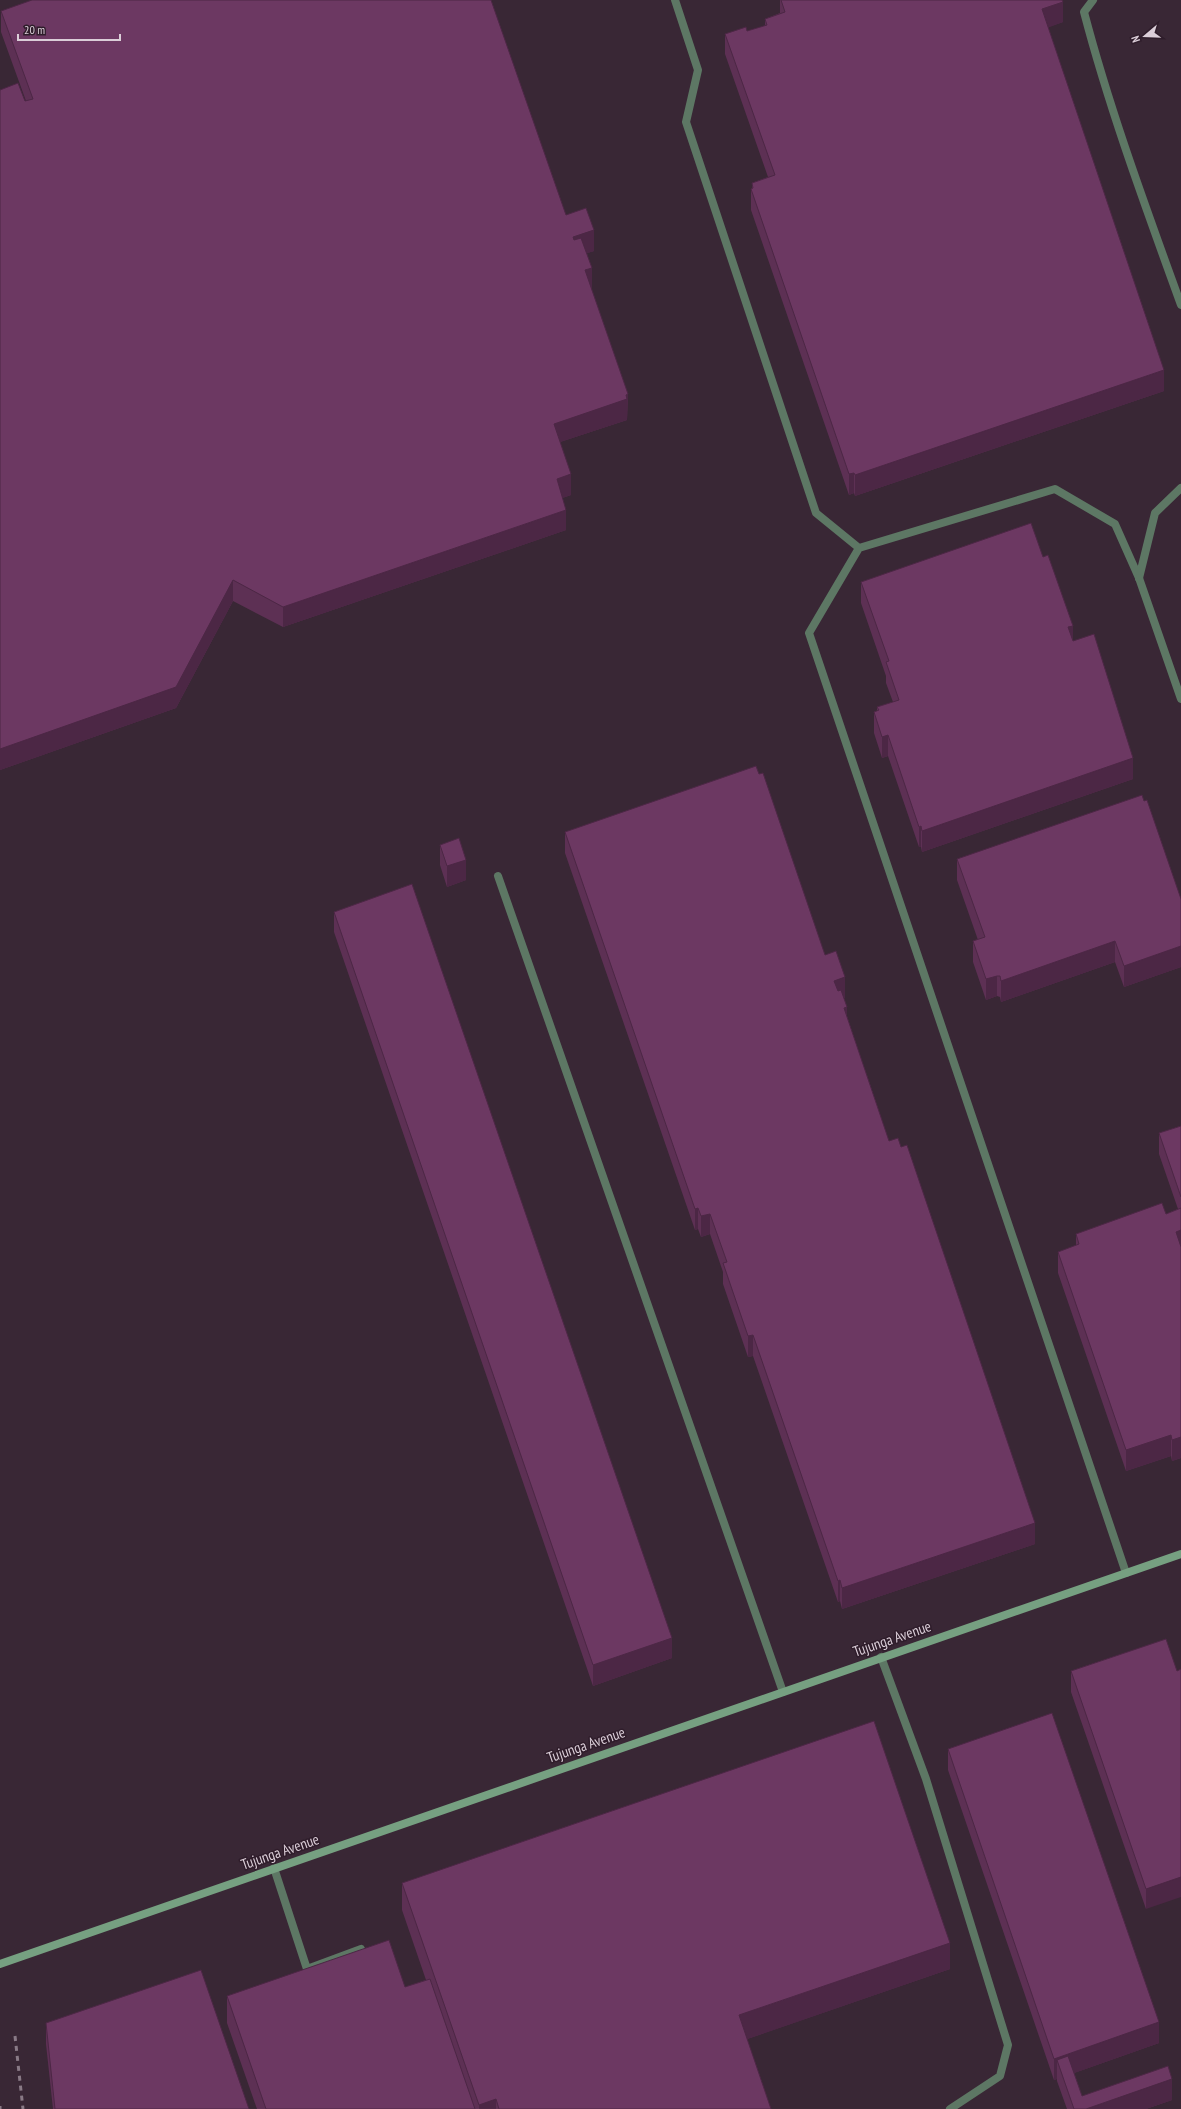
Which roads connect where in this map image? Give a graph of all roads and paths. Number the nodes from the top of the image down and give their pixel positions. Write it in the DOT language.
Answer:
graph roads {
  1 [pos="675,0"];
  2 [pos="1093,0"];
  3 [pos="1181,305"];
  4 [pos="1181,488"];
  5 [pos="859,548"];
  6 [pos="1139,578"];
  7 [pos="1181,699"];
  8 [pos="498,876"];
  9 [pos="1181,1554"];
  10 [pos="1126,1573"];
  11 [pos="881,1658"];
  12 [pos="783,1692"];
  13 [pos="274,1868"];
  14 [pos="0,1964"];
  15 [pos="367,1967"];
  16 [pos="950,2109"];
  1 -- 5 [label="street"];
  2 -- 3 [label="street"];
  4 -- 6 [label="street"];
  5 -- 6 [label="street"];
  5 -- 10 [label="street"];
  6 -- 7 [label="street"];
  8 -- 12 [label="street"];
  9 -- 10 [label="street, Tujunga Avenue"];
  10 -- 11 [label="street, Tujunga Avenue"];
  11 -- 12 [label="street, Tujunga Avenue"];
  11 -- 16 [label="street"];
  12 -- 13 [label="street, Tujunga Avenue"];
  13 -- 14 [label="street, Tujunga Avenue"];
  13 -- 15 [label="street"];
}
